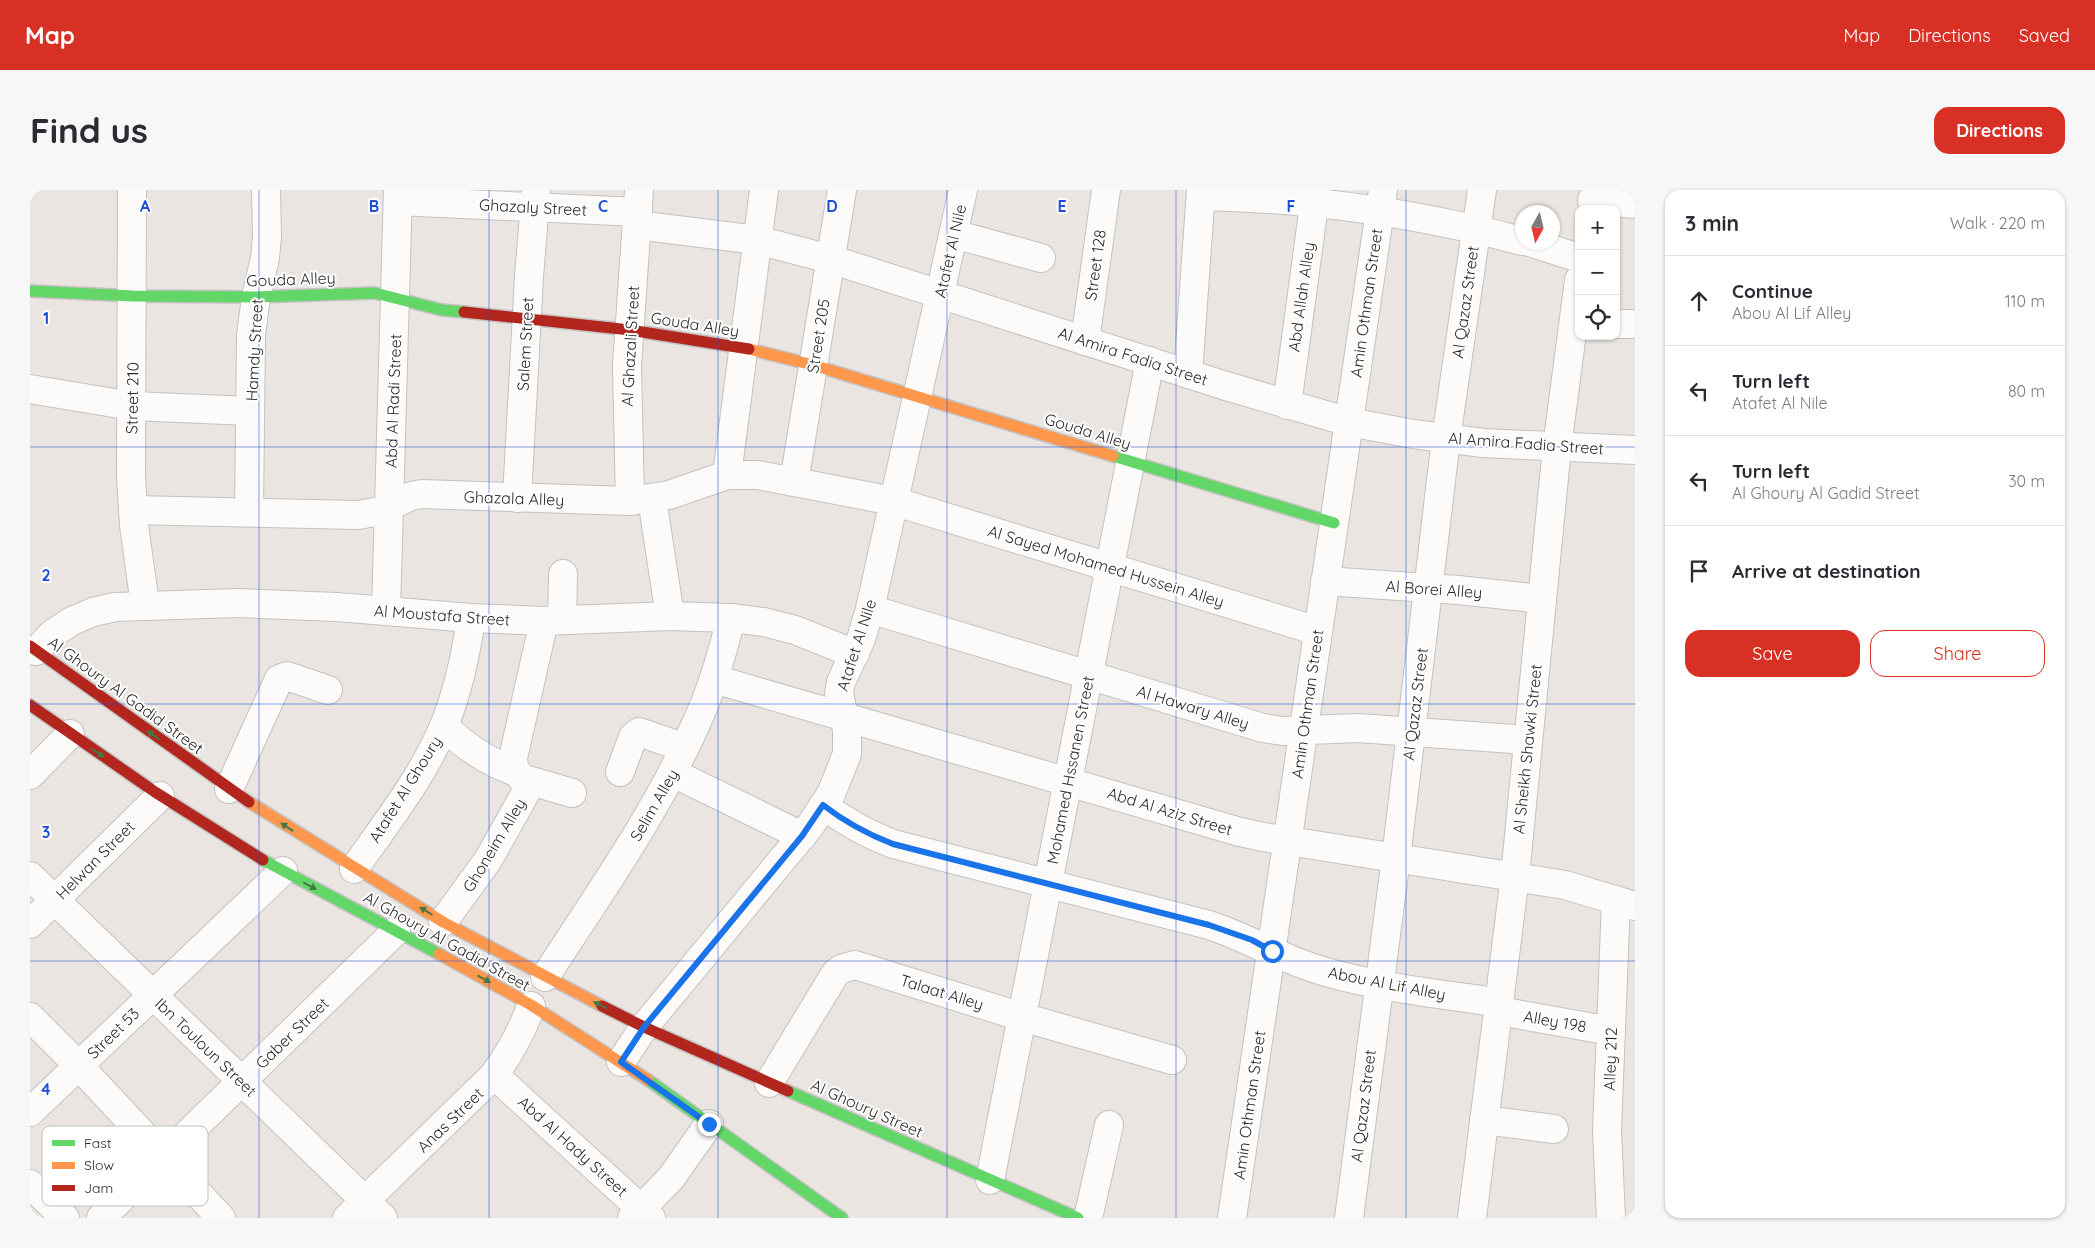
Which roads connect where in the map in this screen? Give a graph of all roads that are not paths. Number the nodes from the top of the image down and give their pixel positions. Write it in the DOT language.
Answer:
graph roads {
  1 [pos="132,190"];
  2 [pos="266,190"];
  3 [pos="764,190"];
  4 [pos="842,190"];
  5 [pos="963,190"];
  6 [pos="1106,190"];
  7 [pos="1482,190"];
  8 [pos="1201,193"];
  9 [pos="1264,194"];
  10 [pos="398,195"];
  11 [pos="1315,196"];
  12 [pos="535,198"];
  13 [pos="1381,200"];
  14 [pos="1592,200"];
  15 [pos="1635,204"];
  16 [pos="638,209"];
  17 [pos="1475,228"];
  18 [pos="954,234"];
  19 [pos="1515,239"];
  20 [pos="757,240"];
  21 [pos="1554,250"];
  22 [pos="1575,257"];
  23 [pos="1042,258"];
  24 [pos="830,259"];
  25 [pos="30,291"];
  26 [pos="940,294"];
  27 [pos="133,296"];
  28 [pos="256,297"];
  29 [pos="397,298"];
  30 [pos="527,318"];
  31 [pos="1620,324"];
  32 [pos="1635,324"];
  33 [pos="630,330"];
  34 [pos="1575,330"];
  35 [pos="1085,341"];
  36 [pos="743,348"];
  37 [pos="1150,361"];
  38 [pos="813,365"];
  39 [pos="1188,374"];
  40 [pos="30,389"];
  41 [pos="917,397"];
  42 [pos="1287,404"];
  43 [pos="132,406"];
  44 [pos="250,411"];
  45 [pos="1348,422"];
  46 [pos="1446,439"];
  47 [pos="1557,447"];
  48 [pos="1635,450"];
  49 [pos="1130,461"];
  50 [pos="726,475"];
  51 [pos="794,482"];
  52 [pos="517,498"];
  53 [pos="641,500"];
  54 [pos="893,501"];
  55 [pos="390,507"];
  56 [pos="133,510"];
  57 [pos="249,512"];
  58 [pos="1334,523"];
  59 [pos="1110,567"];
  60 [pos="563,574"];
  61 [pos="1325,581"];
  62 [pos="1428,587"];
  63 [pos="1542,599"];
  64 [pos="145,605"];
  65 [pos="870,609"];
  66 [pos="386,611"];
  67 [pos="670,616"];
  68 [pos="471,618"];
  69 [pos="731,618"];
  70 [pos="553,621"];
  71 [pos="1318,631"];
  72 [pos="33,648"];
  73 [pos="855,654"];
  74 [pos="1088,675"];
  75 [pos="714,679"];
  76 [pos="328,690"];
  77 [pos="30,705"];
  78 [pos="843,716"];
  79 [pos="444,726"];
  80 [pos="1303,730"];
  81 [pos="1411,732"];
  82 [pos="70,734"];
  83 [pos="1528,740"];
  84 [pos="685,748"];
  85 [pos="621,755"];
  86 [pos="673,773"];
  87 [pos="30,775"];
  88 [pos="520,776"];
  89 [pos="1068,780"];
  90 [pos="229,789"];
  91 [pos="572,793"];
  92 [pos="160,796"];
  93 [pos="823,805"];
  94 [pos="802,836"];
  95 [pos="1287,841"];
  96 [pos="1396,858"];
  97 [pos="354,869"];
  98 [pos="283,871"];
  99 [pos="30,876"];
  100 [pos="1514,876"];
  101 [pos="1048,884"];
  102 [pos="55,900"];
  103 [pos="1625,903"];
  104 [pos="443,922"];
  105 [pos="30,924"];
  106 [pos="396,932"];
  107 [pos="479,941"];
  108 [pos="1272,951"];
  109 [pos="462,967"];
  110 [pos="545,977"];
  111 [pos="1380,984"];
  112 [pos="153,995"];
  113 [pos="531,1006"];
  114 [pos="1499,1007"];
  115 [pos="30,1017"];
  116 [pos="1022,1017"];
  117 [pos="644,1027"];
  118 [pos="1611,1032"];
  119 [pos="1172,1060"];
  120 [pos="621,1062"];
  121 [pos="79,1066"];
  122 [pos="494,1076"];
  123 [pos="242,1081"];
  124 [pos="768,1083"];
  125 [pos="30,1112"];
  126 [pos="1484,1120"];
  127 [pos="709,1124"];
  128 [pos="1109,1125"];
  129 [pos="135,1126"];
  130 [pos="196,1126"];
  131 [pos="1554,1129"];
  132 [pos="990,1180"];
  133 [pos="30,1184"];
  134 [pos="42,1196"];
  135 [pos="208,1204"];
  136 [pos="53,1206"];
  137 [pos="113,1206"];
  138 [pos="365,1212"];
  139 [pos="642,1215"];
  140 [pos="834,1216"];
  141 [pos="65,1218"];
  142 [pos="101,1218"];
  143 [pos="221,1218"];
  144 [pos="1078,1218"];
  145 [pos="1088,1218"];
  146 [pos="1232,1218"];
  147 [pos="1349,1218"];
  148 [pos="1472,1218"];
  149 [pos="1611,1218"];
  1 -- 27 [label="street, Street 210"];
  2 -- 28 [label="street, Hamdy Street"];
  3 -- 20 [label="street"];
  4 -- 24 [label="street, Street 205"];
  5 -- 18 [label="street, Atafet Al Nile"];
  6 -- 35 [label="street, Street 128"];
  7 -- 17 [label="street, Al Qazaz Street"];
  8 -- 9 [label="street"];
  8 -- 39 [label="street"];
  9 -- 11 [label="street"];
  10 -- 12 [label="street, Ghazaly Street"];
  10 -- 29 [label="street, Abd Al Radi Street"];
  11 -- 13 [label="street"];
  11 -- 42 [label="street, Abd Allah Alley"];
  12 -- 16 [label="street, Ghazaly Street"];
  12 -- 30 [label="street, Salem Street"];
  13 -- 17 [label="street"];
  13 -- 45 [label="street, Amin Othman Street"];
  14 -- 15 [label="street"];
  16 -- 20 [label="street, Al Amira Fadia Street"];
  16 -- 33 [label="street, Al Ghazali Street"];
  17 -- 19 [label="street"];
  17 -- 46 [label="street, Al Qazaz Street"];
  18 -- 23 [label="street"];
  18 -- 26 [label="street, Atafet Al Nile"];
  20 -- 24 [label="street, Al Amira Fadia Street"];
  20 -- 36 [label="street"];
  21 -- 22 [label="street"];
  24 -- 26 [label="street, Al Amira Fadia Street"];
  24 -- 38 [label="street, Street 205"];
  25 -- 27 [label="street, Gouda Alley"];
  26 -- 35 [label="street, Al Amira Fadia Street"];
  26 -- 41 [label="street, Atafet Al Nile"];
  27 -- 28 [label="street, Gouda Alley"];
  27 -- 43 [label="street, Street 210"];
  28 -- 29 [label="street, Gouda Alley"];
  28 -- 44 [label="street, Hamdy Street"];
  29 -- 30 [label="street, Gouda Alley"];
  29 -- 55 [label="street, Abd Al Radi Street"];
  30 -- 33 [label="street, Gouda Alley"];
  30 -- 52 [label="street, Salem Street"];
  31 -- 32 [label="street"];
  33 -- 36 [label="street, Gouda Alley"];
  33 -- 53 [label="street, Al Ghazali Street"];
  34 -- 47 [label="street, Al Sheikh Shawki Street"];
  35 -- 37 [label="street, Al Amira Fadia Street"];
  36 -- 38 [label="street, Gouda Alley"];
  36 -- 50 [label="street"];
  37 -- 39 [label="street, Al Amira Fadia Street"];
  37 -- 49 [label="street, Mohamed Hssanen Street"];
  38 -- 41 [label="street, Gouda Alley"];
  38 -- 51 [label="street, Street 205"];
  39 -- 42 [label="street, Al Amira Fadia Street"];
  40 -- 43 [label="street"];
  41 -- 49 [label="street, Gouda Alley"];
  41 -- 54 [label="street, Atafet Al Nile"];
  42 -- 45 [label="street, Al Amira Fadia Street"];
  43 -- 44 [label="street"];
  43 -- 56 [label="street, Street 210"];
  44 -- 57 [label="street, Hamdy Street"];
  45 -- 46 [label="street, Al Amira Fadia Street"];
  45 -- 58 [label="street, Amin Othman Street"];
  46 -- 47 [label="street, Al Amira Fadia Street"];
  46 -- 62 [label="street, Al Qazaz Street"];
  47 -- 48 [label="street, Al Amira Fadia Street"];
  47 -- 63 [label="street, Al Sheikh Shawki Street"];
  49 -- 58 [label="street, Gouda Alley"];
  49 -- 59 [label="street, Mohamed Hssanen Street"];
  50 -- 51 [label="street, Ghazala Alley"];
  50 -- 53 [label="street, Ghazala Alley"];
  51 -- 54 [label="street, Ghazala Alley"];
  52 -- 53 [label="street, Ghazala Alley"];
  52 -- 55 [label="street, Ghazala Alley"];
  53 -- 67 [label="street, Al Ghazali Street"];
  54 -- 59 [label="street, Al Sayed Mohamed Hussein Alley"];
  54 -- 65 [label="street, Atafet Al Nile"];
  55 -- 57 [label="street, Ghazala Alley"];
  55 -- 66 [label="street, Abd Al Radi Street"];
  56 -- 57 [label="street, Ghazala Alley"];
  56 -- 64 [label="street, Street 210"];
  58 -- 61 [label="street, Amin Othman Street"];
  59 -- 71 [label="street, Al Sayed Mohamed Hussein Alley"];
  59 -- 74 [label="street, Mohamed Hssanen Street"];
  60 -- 70 [label="street, Ghoneim Alley"];
  61 -- 62 [label="street, Al Borei Alley"];
  61 -- 71 [label="street, Amin Othman Street"];
  62 -- 63 [label="street, Al Borei Alley"];
  62 -- 81 [label="street, Al Qazaz Street"];
  63 -- 83 [label="street, Al Sheikh Shawki Street"];
  64 -- 66 [label="street, Al Moustafa Street"];
  64 -- 72 [label="street, Al Moustafa Street"];
  65 -- 73 [label="street, Atafet Al Nile"];
  65 -- 74 [label="street, Al Hawary Alley"];
  66 -- 68 [label="street, Al Moustafa Street"];
  67 -- 69 [label="street, Al Moustafa Street"];
  67 -- 70 [label="street, Al Moustafa Street"];
  68 -- 70 [label="street, Al Moustafa Street"];
  68 -- 79 [label="street, Atafet Al Ghoury"];
  69 -- 73 [label="street, Al Moustafa Street"];
  69 -- 75 [label="street, Selim Alley"];
  70 -- 88 [label="street, Ghoneim Alley"];
  71 -- 80 [label="street, Amin Othman Street"];
  90 -- 72 [label="street, Al Ghoury Al Gadid Street, one-way"];
  73 -- 78 [label="street, Atafet Al Nile"];
  74 -- 80 [label="street, Al Hawary Alley"];
  74 -- 89 [label="street, Mohamed Hssanen Street"];
  75 -- 78 [label="street, Abd Al Aziz Street"];
  75 -- 84 [label="street, Selim Alley"];
  76 -- 90 [label="street"];
  77 -- 82 [label="street, Al Ghoury Al Gadid Street"];
  78 -- 89 [label="street, Abd Al Aziz Street"];
  78 -- 93 [label="street, Atafet Al Nile"];
  79 -- 88 [label="street"];
  79 -- 97 [label="street, Atafet Al Ghoury"];
  80 -- 81 [label="street, Al Hawary Alley"];
  80 -- 95 [label="street, Amin Othman Street"];
  81 -- 83 [label="street, Al Hawary Alley"];
  81 -- 96 [label="street, Al Qazaz Street"];
  82 -- 87 [label="street"];
  82 -- 92 [label="street, Al Ghoury Al Gadid Street, one-way"];
  83 -- 100 [label="street, Al Sheikh Shawki Street"];
  84 -- 85 [label="street"];
  84 -- 86 [label="street, Selim Alley"];
  86 -- 94 [label="street"];
  86 -- 110 [label="street, Selim Alley"];
  88 -- 91 [label="street"];
  88 -- 104 [label="street, Ghoneim Alley"];
  89 -- 95 [label="street, Abd Al Aziz Street"];
  89 -- 101 [label="street, Mohamed Hssanen Street"];
  97 -- 90 [label="street, Al Ghoury Al Gadid Street, one-way"];
  92 -- 98 [label="street, Al Ghoury Al Gadid Street"];
  92 -- 102 [label="street, Helwan Street"];
  93 -- 94 [label="street, Atafet Al Nile"];
  93 -- 101 [label="street, Abou Al Lif Alley"];
  94 -- 117 [label="street, Atafet Al Nile"];
  95 -- 96 [label="street, Abd Al Aziz Street"];
  95 -- 108 [label="street, Amin Othman Street"];
  96 -- 100 [label="street, Abd Al Aziz Street"];
  96 -- 111 [label="street, Al Qazaz Street"];
  104 -- 97 [label="street, Al Ghoury Al Gadid Street, one-way"];
  98 -- 106 [label="street, Al Ghoury Al Gadid Street, one-way"];
  98 -- 112 [label="street, Street 53"];
  99 -- 102 [label="street, Ibn Touloun Street"];
  100 -- 103 [label="street, Abd Al Aziz Street"];
  100 -- 114 [label="street, Al Sheikh Shawki Street"];
  101 -- 108 [label="street, Abou Al Lif Alley"];
  101 -- 116 [label="street, Mohamed Hssanen Street"];
  102 -- 105 [label="street, Helwan Street"];
  102 -- 112 [label="street, Ibn Touloun Street"];
  103 -- 118 [label="street, Alley 212"];
  104 -- 107 [label="street, Al Ghoury Al Gadid Street"];
  106 -- 109 [label="street, Al Ghoury Al Gadid Street"];
  106 -- 123 [label="street, Gaber Street"];
  107 -- 109 [label="street"];
  107 -- 110 [label="street, Al Ghoury Al Gadid Street"];
  108 -- 111 [label="street, Abou Al Lif Alley"];
  108 -- 146 [label="street, Amin Othman Street"];
  109 -- 113 [label="street, Al Ghoury Al Gadid Street, one-way"];
  117 -- 110 [label="street, Al Ghoury Al Gadid Street, one-way"];
  111 -- 114 [label="street, Abou Al Lif Alley"];
  111 -- 147 [label="street, Al Qazaz Street"];
  112 -- 121 [label="street, Street 53"];
  112 -- 123 [label="street, Ibn Touloun Street"];
  113 -- 120 [label="street, Al Ghoury Al Gadid Street"];
  113 -- 122 [label="street, Anas Street"];
  114 -- 118 [label="street, Alley 198"];
  114 -- 126 [label="street, Al Sheikh Shawki Street"];
  115 -- 121 [label="street"];
  116 -- 119 [label="street, Talaat Alley"];
  116 -- 124 [label="street, Talaat Alley"];
  116 -- 132 [label="street, Mohamed Hssanen Street"];
  117 -- 120 [label="street, Atafet Al Nile"];
  117 -- 124 [label="street, Al Ghoury Street"];
  118 -- 149 [label="street, Alley 212"];
  120 -- 127 [label="street, Al Ghoury Al Gadid Street"];
  121 -- 125 [label="street, Street 53"];
  121 -- 129 [label="street"];
  122 -- 138 [label="street, Anas Street"];
  122 -- 139 [label="street, Abd Al Hady Street"];
  123 -- 130 [label="street, Gaber Street"];
  123 -- 138 [label="street, Ibn Touloun Street"];
  124 -- 132 [label="street, Al Ghoury Street"];
  126 -- 131 [label="street"];
  126 -- 148 [label="street, Al Sheikh Shawki Street"];
  127 -- 139 [label="street"];
  127 -- 140 [label="street, Al Ghoury Al Gadid Street"];
  128 -- 145 [label="street"];
  132 -- 144 [label="street, Al Ghoury Street"];
  133 -- 134 [label="street"];
  135 -- 143 [label="street"];
  136 -- 141 [label="street"];
  137 -- 142 [label="street, Gaber Street"];
}
